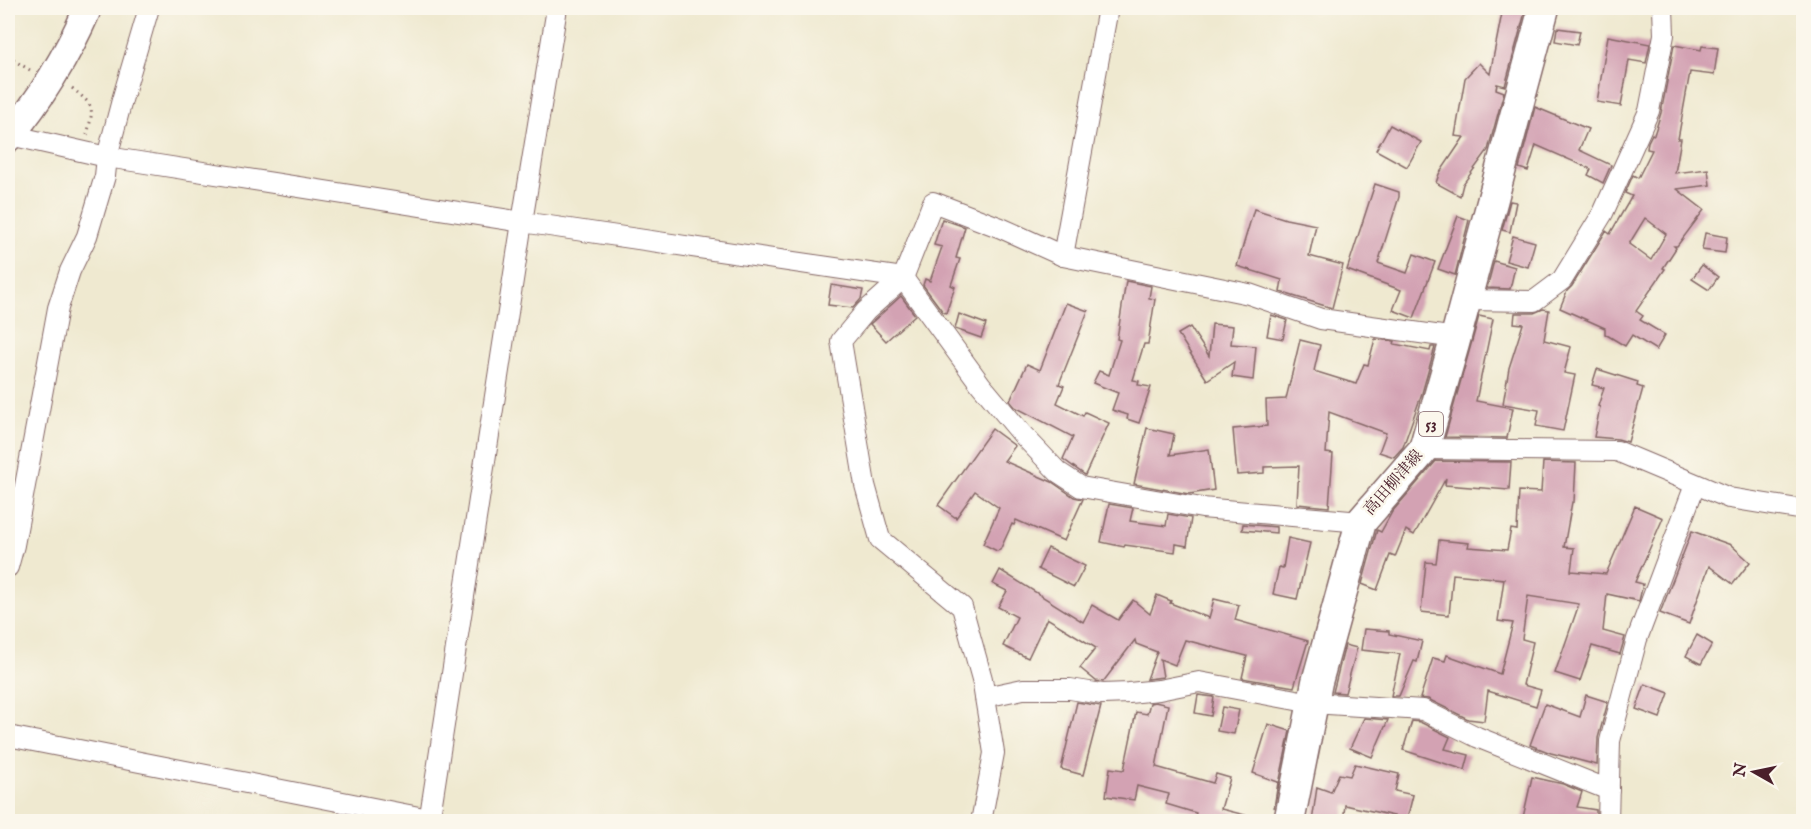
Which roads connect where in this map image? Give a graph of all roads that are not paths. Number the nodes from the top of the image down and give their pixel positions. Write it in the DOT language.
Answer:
graph roads {
  1 [pos="88,8"];
  2 [pos="149,8"];
  3 [pos="557,8"];
  4 [pos="1108,8"];
  5 [pos="1544,8"];
  6 [pos="1663,8"];
  7 [pos="9,136"];
  8 [pos="107,157"];
  9 [pos="522,222"];
  10 [pos="1063,256"];
  11 [pos="903,278"];
  12 [pos="1466,300"];
  13 [pos="1456,338"];
  14 [pos="1424,449"];
  15 [pos="1695,485"];
  16 [pos="1803,510"];
  17 [pos="1361,522"];
  18 [pos="8,567"];
  19 [pos="985,697"];
  20 [pos="1312,703"];
  21 [pos="8,736"];
  22 [pos="1609,790"];
  23 [pos="429,820"];
  24 [pos="981,822"];
  25 [pos="1289,822"];
  26 [pos="1608,822"];
  1 -- 7 [label="main road"];
  2 -- 8 [label="street"];
  3 -- 9 [label="street"];
  4 -- 10 [label="street"];
  5 -- 12 [label="main road, 高田柳津線 / 53"];
  6 -- 12 [label="street"];
  7 -- 8 [label="street"];
  8 -- 9 [label="street"];
  8 -- 18 [label="street"];
  9 -- 11 [label="street"];
  9 -- 23 [label="street"];
  10 -- 11 [label="street"];
  10 -- 13 [label="street"];
  11 -- 17 [label="street"];
  11 -- 19 [label="street"];
  12 -- 13 [label="main road, 高田柳津線 / 53"];
  13 -- 14 [label="main road, 高田柳津線 / 53"];
  14 -- 15 [label="street"];
  14 -- 17 [label="main road, 高田柳津線 / 53"];
  15 -- 16 [label="street"];
  15 -- 22 [label="street"];
  17 -- 20 [label="main road, 高田柳津線 / 53"];
  19 -- 20 [label="street"];
  19 -- 24 [label="street"];
  20 -- 22 [label="street"];
  20 -- 25 [label="main road, 高田柳津線 / 53"];
  21 -- 23 [label="street"];
  22 -- 26 [label="street"];
}
